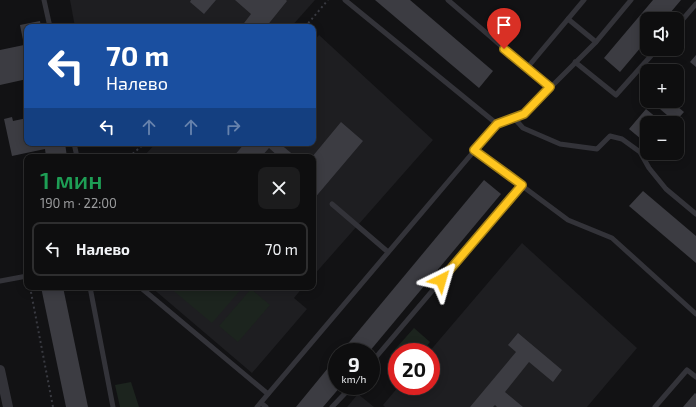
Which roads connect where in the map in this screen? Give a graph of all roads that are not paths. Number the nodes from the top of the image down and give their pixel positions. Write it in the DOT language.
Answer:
graph roads {
  1 [pos="44,0"];
  2 [pos="345,0"];
  3 [pos="448,0"];
  4 [pos="584,0"];
  5 [pos="631,0"];
  6 [pos="696,4"];
  7 [pos="684,18"];
  8 [pos="568,19"];
  9 [pos="49,24"];
  10 [pos="596,42"];
  11 [pos="651,56"];
  12 [pos="575,62"];
  13 [pos="527,68"];
  14 [pos="550,87"];
  15 [pos="514,118"];
  16 [pos="497,124"];
  17 [pos="474,150"];
  18 [pos="522,185"];
  19 [pos="332,204"];
  20 [pos="696,214"];
  21 [pos="388,252"];
  22 [pos="24,277"];
  23 [pos="0,281"];
  24 [pos="91,290"];
  25 [pos="144,290"];
  26 [pos="696,314"];
  27 [pos="380,352"];
  28 [pos="0,370"];
  29 [pos="696,377"];
  30 [pos="268,394"];
  31 [pos="343,395"];
  32 [pos="259,405"];
  33 [pos="8,407"];
  34 [pos="113,407"];
  35 [pos="266,407"];
  36 [pos="332,407"];
  37 [pos="655,407"];
  1 -- 9 [label="lane"];
  2 -- 16 [label="lane"];
  3 -- 13 [label="lane"];
  4 -- 8 [label="lane"];
  5 -- 10 [label="lane"];
  6 -- 7 [label="lane"];
  8 -- 10 [label="lane"];
  8 -- 13 [label="lane"];
  10 -- 12 [label="lane"];
  11 -- 12 [label="lane"];
  12 -- 14 [label="lane"];
  13 -- 14 [label="lane"];
  14 -- 15 [label="lane"];
  15 -- 16 [label="lane"];
  15 -- 20 [label="lane"];
  16 -- 17 [label="lane"];
  17 -- 18 [label="lane"];
  17 -- 21 [label="lane"];
  18 -- 26 [label="lane"];
  18 -- 27 [label="lane"];
  19 -- 21 [label="lane"];
  21 -- 30 [label="lane"];
  22 -- 23 [label="lane"];
  24 -- 34 [label="lane"];
  25 -- 30 [label="lane"];
  28 -- 33 [label="street"];
  29 -- 37 [label="lane"];
  30 -- 32 [label="lane"];
  31 -- 36 [label="lane"];
  32 -- 35 [label="lane"];
}
